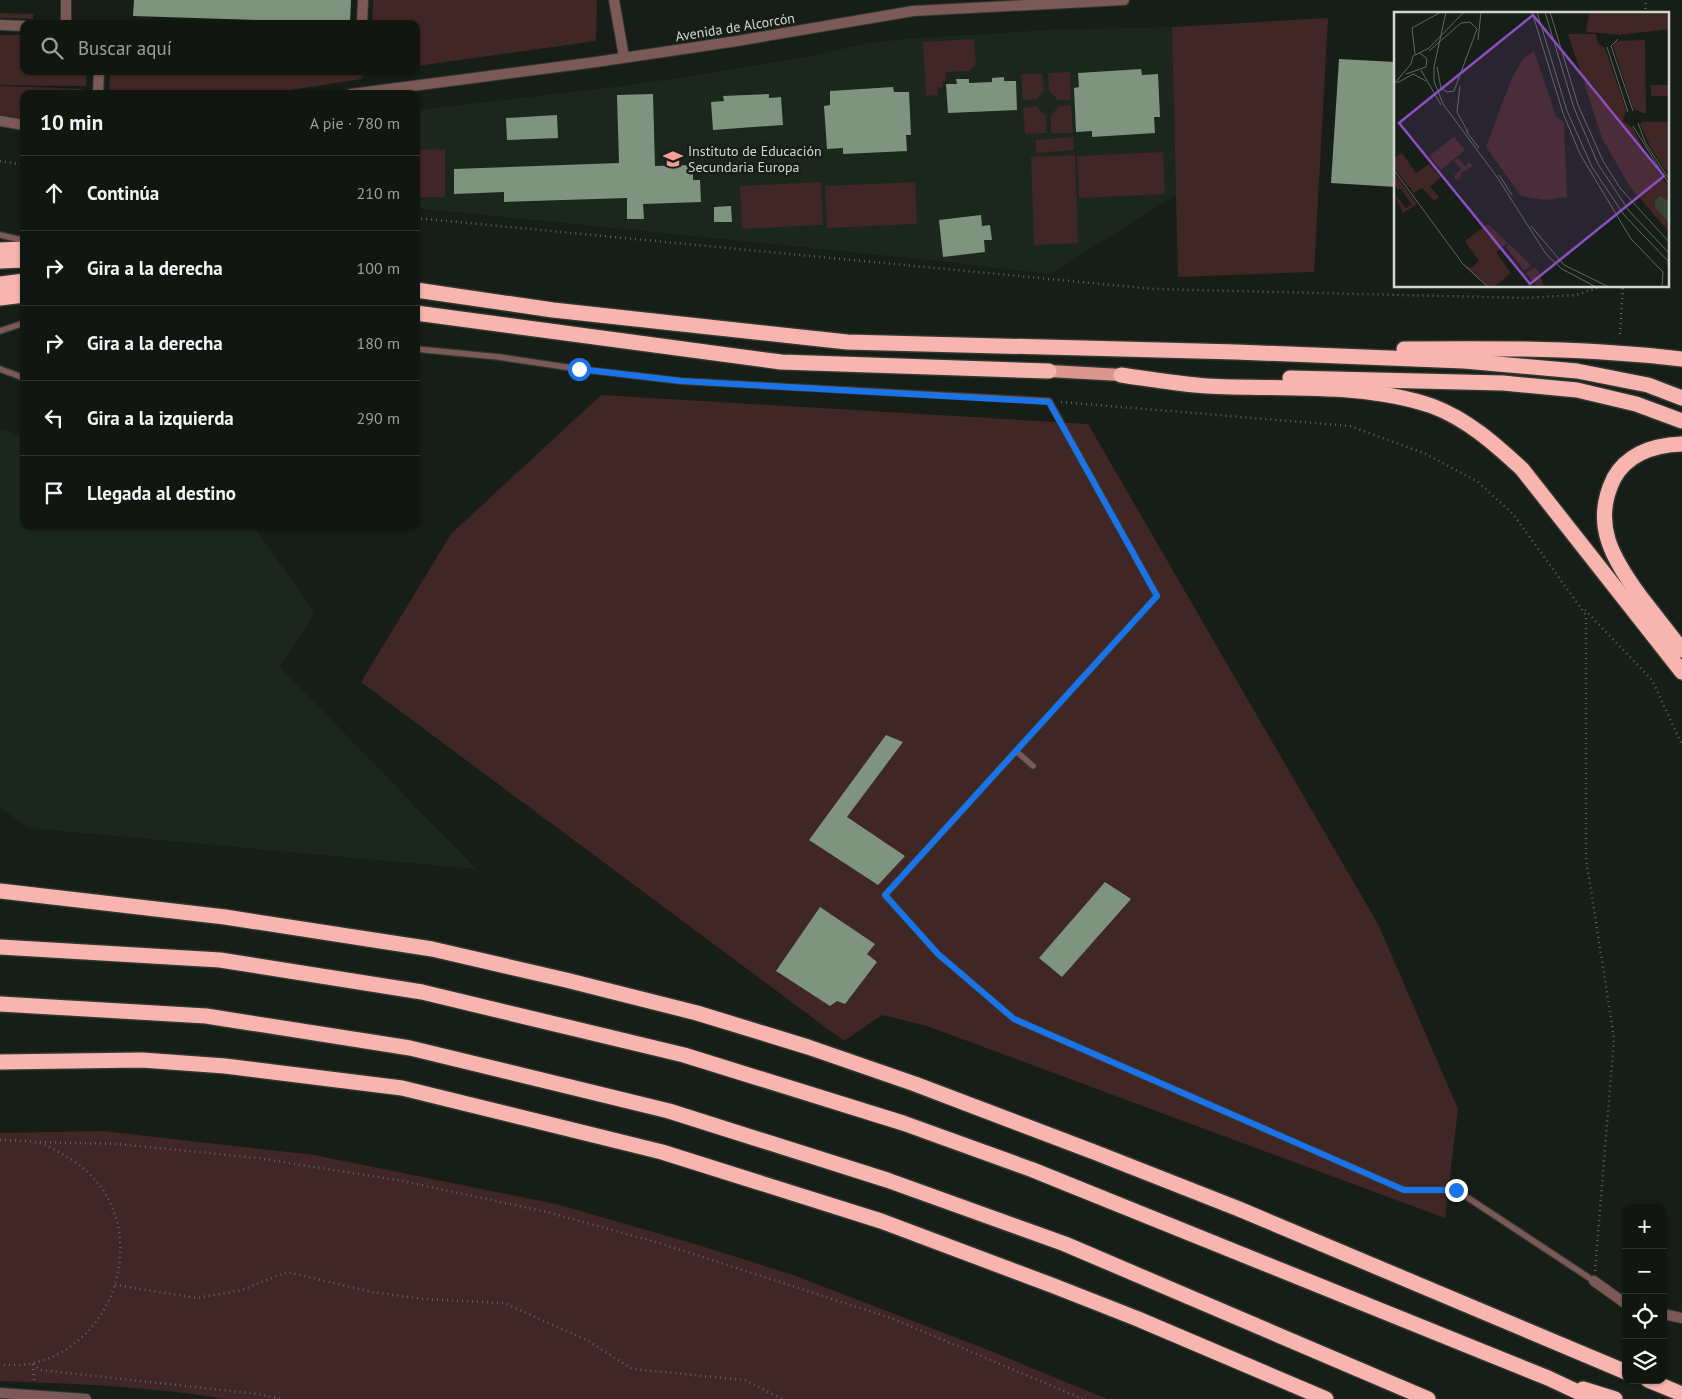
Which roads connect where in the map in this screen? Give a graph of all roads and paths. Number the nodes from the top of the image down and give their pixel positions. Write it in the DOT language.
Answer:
graph roads {
  1 [pos="66,0"];
  2 [pos="363,0"];
  3 [pos="614,0"];
  4 [pos="1124,0"];
  5 [pos="66,20"];
  6 [pos="362,20"];
  7 [pos="0,26"];
  8 [pos="20,26"];
  9 [pos="624,57"];
  10 [pos="99,75"];
  11 [pos="98,90"];
  12 [pos="381,90"];
  13 [pos="0,121"];
  14 [pos="20,124"];
  15 [pos="0,161"];
  16 [pos="20,164"];
  17 [pos="420,218"];
  18 [pos="0,235"];
  19 [pos="20,239"];
  20 [pos="20,249"];
  21 [pos="0,250"];
  22 [pos="20,260"];
  23 [pos="0,261"];
  24 [pos="20,282"];
  25 [pos="0,284"];
  26 [pos="1597,288"];
  27 [pos="1623,288"];
  28 [pos="420,291"];
  29 [pos="20,296"];
  30 [pos="0,298"];
  31 [pos="420,314"];
  32 [pos="20,324"];
  33 [pos="0,332"];
  34 [pos="1620,334"];
  35 [pos="420,349"];
  36 [pos="1236,352"];
  37 [pos="1682,359"];
  38 [pos="0,369"];
  39 [pos="1049,371"];
  40 [pos="1120,375"];
  41 [pos="20,376"];
  42 [pos="1682,398"];
  43 [pos="1049,402"];
  44 [pos="1682,422"];
  45 [pos="1682,444"];
  46 [pos="1580,606"];
  47 [pos="1682,650"];
  48 [pos="1682,672"];
  49 [pos="1682,745"];
  50 [pos="1016,751"];
  51 [pos="1033,766"];
  52 [pos="0,891"];
  53 [pos="0,947"];
  54 [pos="0,1004"];
  55 [pos="0,1062"];
  56 [pos="0,1140"];
  57 [pos="35,1142"];
  58 [pos="1594,1281"];
  59 [pos="115,1285"];
  60 [pos="1622,1301"];
  61 [pos="1667,1315"];
  62 [pos="1682,1318"];
  63 [pos="33,1364"];
  64 [pos="0,1365"];
  65 [pos="1622,1370"];
  66 [pos="1548,1378"];
  67 [pos="34,1381"];
  68 [pos="1658,1384"];
  69 [pos="0,1393"];
  70 [pos="1682,1394"];
  71 [pos="86,1399"];
  72 [pos="282,1399"];
  73 [pos="782,1399"];
  74 [pos="1083,1399"];
  75 [pos="1326,1399"];
  76 [pos="1428,1399"];
  77 [pos="1592,1399"];
  78 [pos="1615,1399"];
  1 -- 5 [label="street"];
  2 -- 6 [label="street"];
  3 -- 9 [label="street"];
  4 -- 9 [label="street, Avenida de Alcorcón"];
  7 -- 8 [label="street"];
  9 -- 12 [label="street, Avenida de Alcorcón"];
  10 -- 11 [label="street"];
  13 -- 14 [label="street"];
  15 -- 16 [label="path"];
  17 -- 26 [label="path"];
  18 -- 19 [label="lane"];
  20 -- 21 [label="highway"];
  22 -- 23 [label="highway"];
  24 -- 25 [label="highway"];
  27 -- 34 [label="path"];
  28 -- 36 [label="highway"];
  29 -- 30 [label="highway"];
  31 -- 39 [label="highway"];
  32 -- 33 [label="lane"];
  35 -- 43 [label="lane"];
  36 -- 37 [label="highway"];
  36 -- 42 [label="highway"];
  38 -- 41 [label="lane"];
  39 -- 40 [label="main road"];
  40 -- 44 [label="highway"];
  40 -- 48 [label="highway"];
  43 -- 46 [label="path"];
  43 -- 50 [label="lane"];
  45 -- 47 [label="highway"];
  46 -- 49 [label="path"];
  46 -- 58 [label="path"];
  50 -- 51 [label="lane"];
  50 -- 58 [label="lane"];
  52 -- 65 [label="highway"];
  53 -- 66 [label="highway"];
  54 -- 76 [label="highway"];
  55 -- 75 [label="highway"];
  56 -- 57 [label="path"];
  57 -- 59 [label="path"];
  57 -- 74 [label="path"];
  58 -- 60 [label="street"];
  59 -- 63 [label="path"];
  59 -- 73 [label="path"];
  61 -- 62 [label="street"];
  63 -- 64 [label="path"];
  63 -- 67 [label="path"];
  63 -- 72 [label="path"];
  66 -- 77 [label="highway"];
  66 -- 78 [label="highway"];
  68 -- 70 [label="highway"];
  69 -- 71 [label="street"];
}
